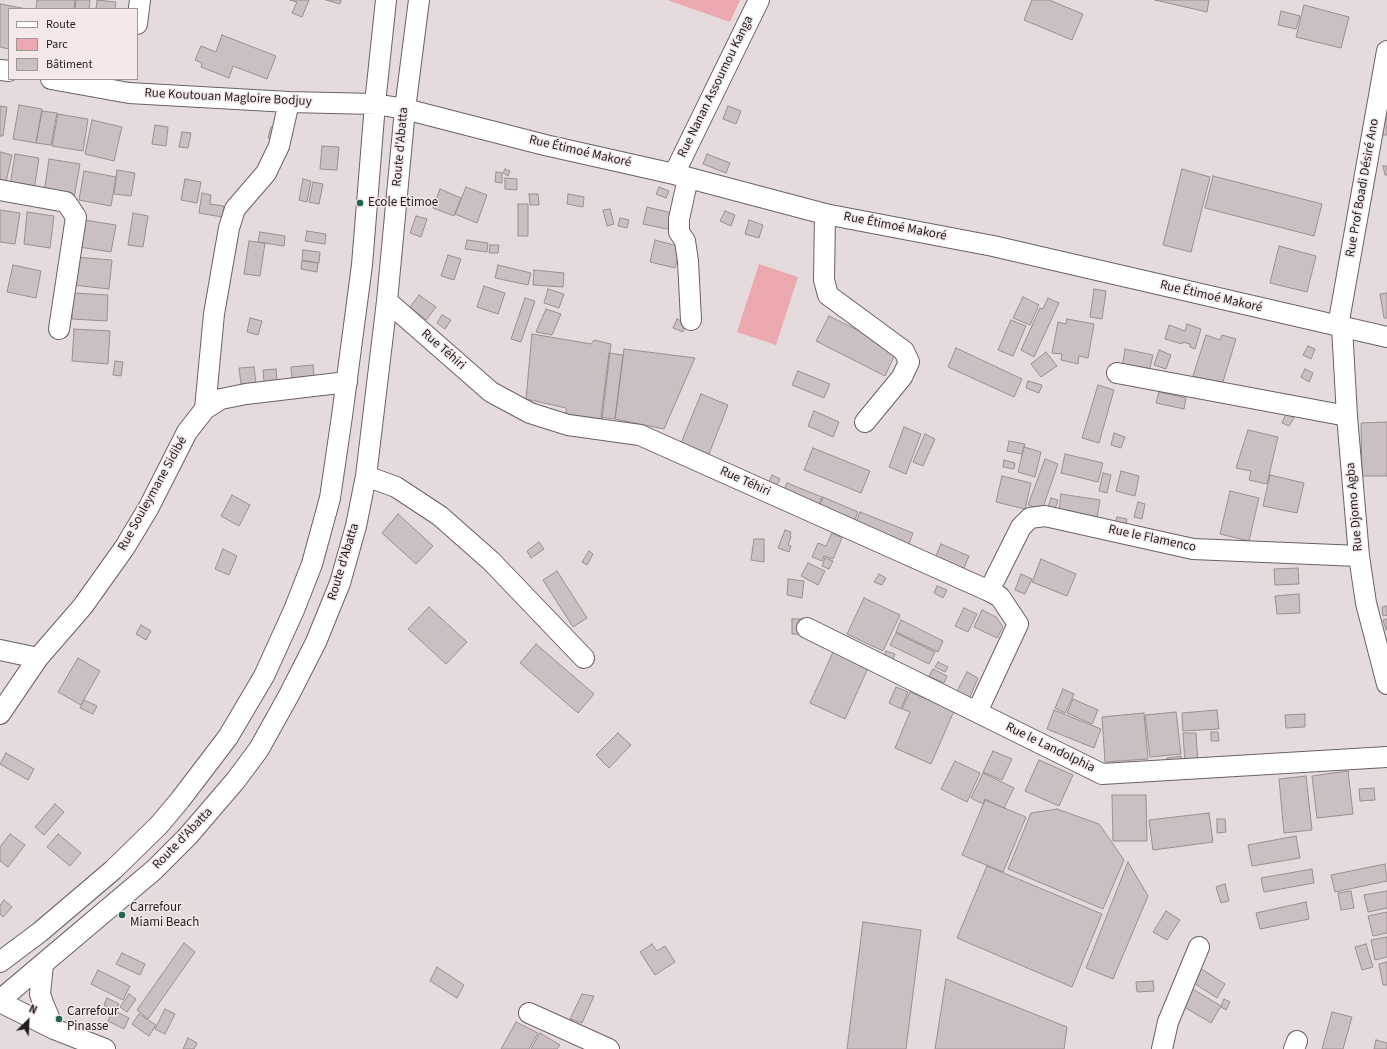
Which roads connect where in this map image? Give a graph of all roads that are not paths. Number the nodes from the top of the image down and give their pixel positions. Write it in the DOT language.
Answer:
graph roads {
  1 [pos="140,0"];
  2 [pos="386,0"];
  3 [pos="419,0"];
  4 [pos="759,0"];
  5 [pos="138,16"];
  6 [pos="1387,51"];
  7 [pos="62,80"];
  8 [pos="130,86"];
  9 [pos="289,102"];
  10 [pos="376,104"];
  11 [pos="405,108"];
  12 [pos="681,176"];
  13 [pos="0,190"];
  14 [pos="825,214"];
  15 [pos="387,301"];
  16 [pos="691,320"];
  17 [pos="1340,326"];
  18 [pos="59,329"];
  19 [pos="1387,337"];
  20 [pos="1117,373"];
  21 [pos="347,382"];
  22 [pos="205,409"];
  23 [pos="1347,416"];
  24 [pos="865,422"];
  25 [pos="366,476"];
  26 [pos="1359,556"];
  27 [pos="989,590"];
  28 [pos="807,628"];
  29 [pos="0,650"];
  30 [pos="38,658"];
  31 [pos="584,658"];
  32 [pos="1387,684"];
  33 [pos="977,712"];
  34 [pos="0,714"];
  35 [pos="1387,758"];
  36 [pos="1199,947"];
  37 [pos="0,962"];
  38 [pos="43,964"];
  39 [pos="0,1001"];
  40 [pos="529,1013"];
  41 [pos="54,1029"];
  42 [pos="104,1049"];
  43 [pos="609,1049"];
  44 [pos="1162,1049"];
  1 -- 5 [label="street"];
  2 -- 10 [label="street, Route d'Abatta"];
  3 -- 11 [label="street, Route d'Abatta"];
  4 -- 12 [label="street, Rue Nanan Assoumou Kanga"];
  6 -- 17 [label="street, Rue Prof Boadi Désiré Ano"];
  7 -- 8 [label="street, Rue Koutouan Magloire Bodjuy"];
  8 -- 9 [label="street, Rue Koutouan Magloire Bodjuy"];
  9 -- 10 [label="street, Rue Koutouan Magloire Bodjuy"];
  9 -- 22 [label="street"];
  10 -- 11 [label="street, Rue Koutouan Magloire Bodjuy"];
  10 -- 21 [label="street, Route d'Abatta"];
  11 -- 12 [label="street, Rue Étimoé Makoré"];
  11 -- 15 [label="street, Route d'Abatta"];
  12 -- 14 [label="street, Rue Étimoé Makoré"];
  12 -- 16 [label="street, Rue Nanan Assoumou Kanga"];
  13 -- 18 [label="street"];
  14 -- 17 [label="street, Rue Étimoé Makoré"];
  14 -- 24 [label="street"];
  15 -- 25 [label="street, Route d'Abatta"];
  15 -- 27 [label="street, Rue Téhiri"];
  17 -- 19 [label="street, Rue Étimoé Makoré"];
  17 -- 23 [label="street, Rue Djomo Agba"];
  20 -- 23 [label="street"];
  21 -- 22 [label="street, Rue Souleymane Sidibé"];
  21 -- 37 [label="street, Route d'Abatta"];
  22 -- 30 [label="street, Rue Souleymane Sidibé"];
  23 -- 26 [label="street, Rue Djomo Agba"];
  25 -- 31 [label="street"];
  25 -- 38 [label="street, Route d'Abatta"];
  26 -- 27 [label="street, Rue le Flamenco"];
  26 -- 32 [label="street, Rue Djomo Agba"];
  27 -- 33 [label="street, Rue Téhiri"];
  28 -- 33 [label="street, Rue le Landolphia"];
  29 -- 30 [label="street"];
  30 -- 34 [label="street, Rue Souleymane Sidibé"];
  33 -- 35 [label="street, Rue le Landolphia"];
  36 -- 44 [label="street"];
  38 -- 39 [label="street, Route d'Abatta"];
  38 -- 41 [label="street"];
  39 -- 41 [label="street"];
  40 -- 43 [label="street"];
  41 -- 42 [label="street"];
}
